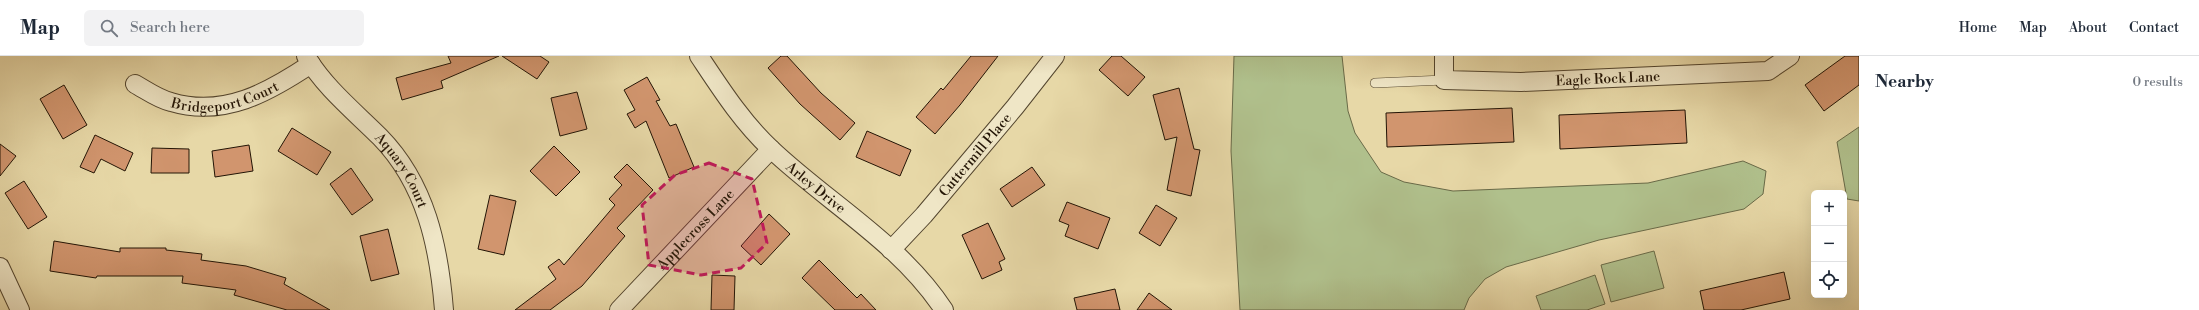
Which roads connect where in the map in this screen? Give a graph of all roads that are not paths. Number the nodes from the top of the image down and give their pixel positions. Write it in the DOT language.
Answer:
graph roads {
  1 [pos="699,56"];
  2 [pos="1055,56"];
  3 [pos="1444,56"];
  4 [pos="1790,56"];
  5 [pos="309,60"];
  6 [pos="1444,80"];
  7 [pos="1375,83"];
  8 [pos="135,84"];
  9 [pos="771,149"];
  10 [pos="891,250"];
  11 [pos="0,267"];
  12 [pos="629,307"];
  13 [pos="20,310"];
  14 [pos="444,310"];
  15 [pos="944,310"];
  1 -- 9 [label="street, Arley Drive"];
  2 -- 10 [label="street, Cuttermill Place"];
  3 -- 6 [label="street"];
  4 -- 6 [label="street, Eagle Rock Lane"];
  5 -- 8 [label="street, Bridgeport Court"];
  5 -- 14 [label="street, Aquary Court"];
  6 -- 7 [label="lane"];
  9 -- 10 [label="street, Arley Drive"];
  9 -- 12 [label="street, Applecross Lane"];
  10 -- 15 [label="street, Arley Drive"];
  11 -- 13 [label="street"];
}
